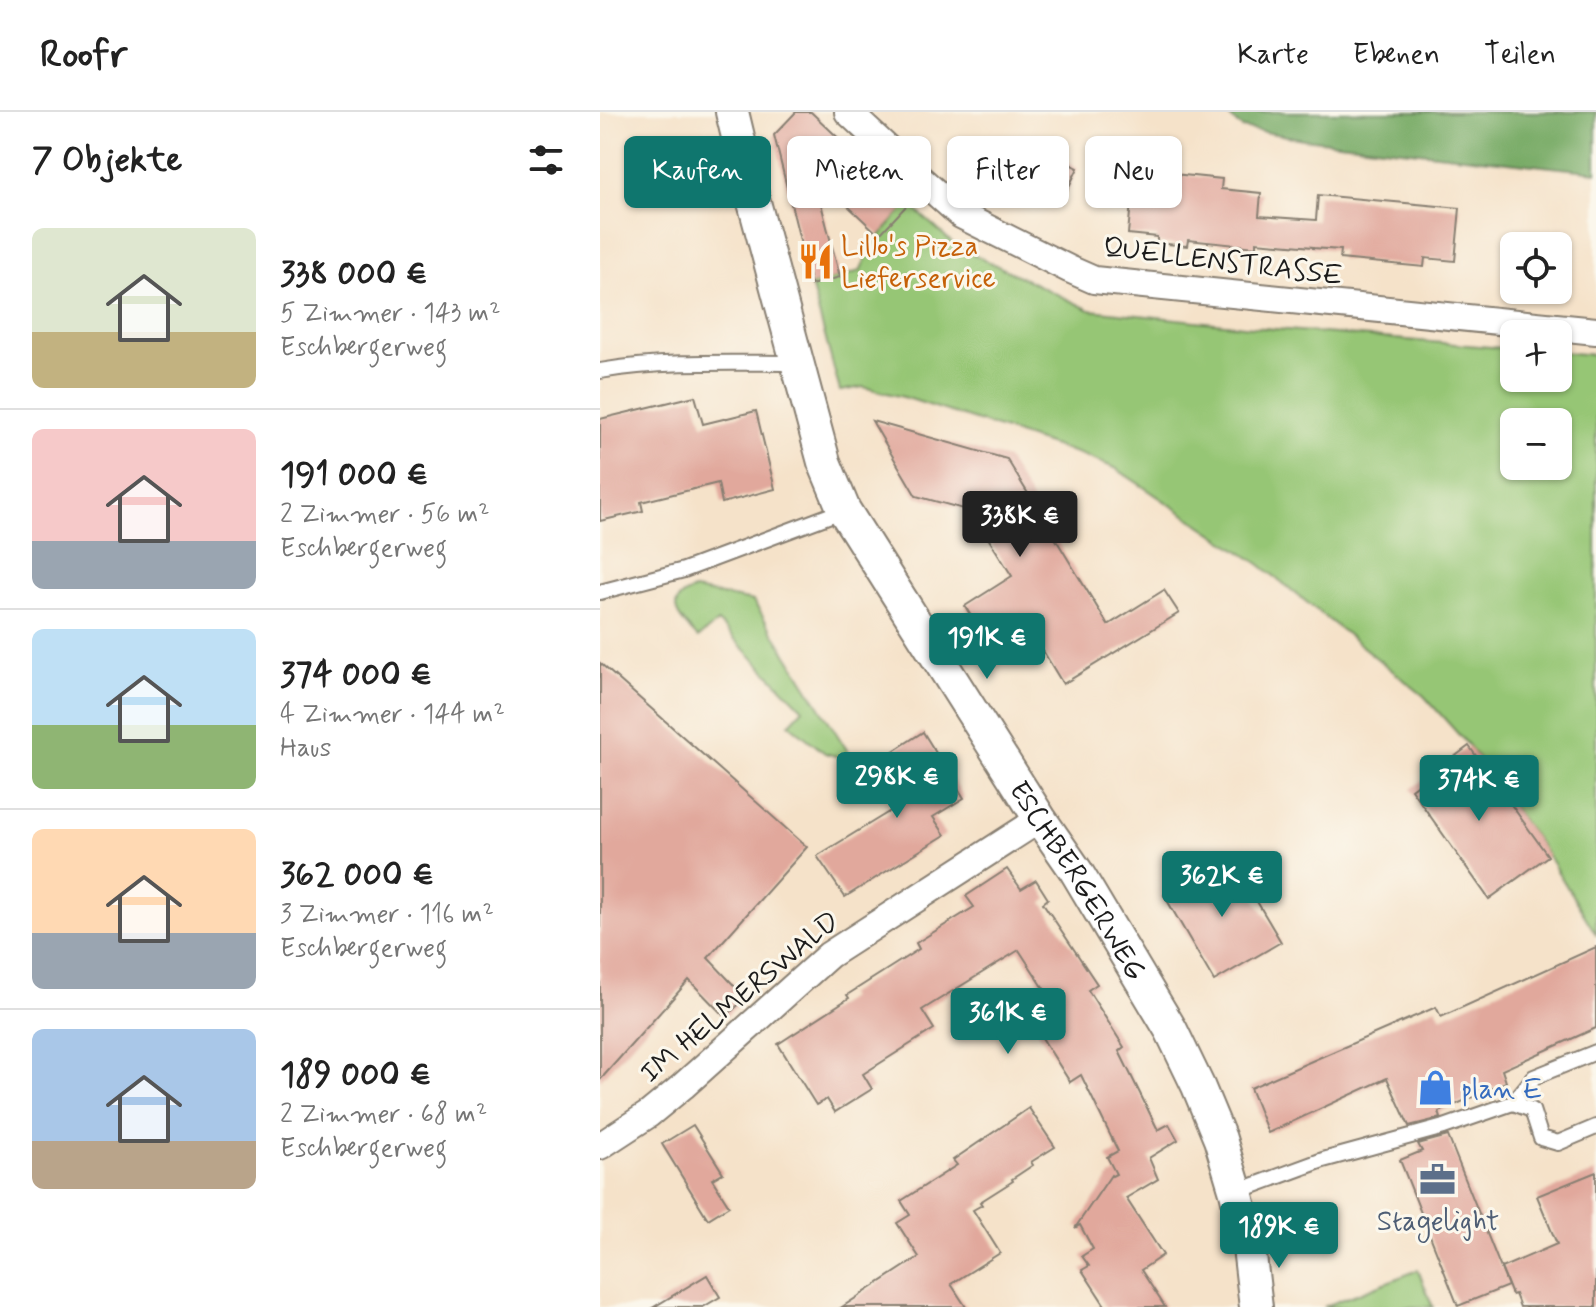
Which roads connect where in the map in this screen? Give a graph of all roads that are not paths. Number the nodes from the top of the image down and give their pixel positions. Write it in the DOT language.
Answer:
graph roads {
  1 [pos="732,112"];
  2 [pos="848,112"];
  3 [pos="1596,331"];
  4 [pos="797,363"];
  5 [pos="600,371"];
  6 [pos="844,510"];
  7 [pos="600,592"];
  8 [pos="1040,819"];
  9 [pos="1596,1052"];
  10 [pos="1513,1103"];
  11 [pos="1596,1127"];
  12 [pos="600,1146"];
  13 [pos="1236,1192"];
  14 [pos="1256,1307"];
  1 -- 4 [label="street, ESCHBERGERWEG"];
  2 -- 3 [label="street, QUELLENSTRASSE"];
  4 -- 5 [label="lane"];
  4 -- 6 [label="street, ESCHBERGERWEG"];
  6 -- 7 [label="lane"];
  6 -- 8 [label="street, ESCHBERGERWEG"];
  8 -- 12 [label="street, IM HELMERSWALD"];
  8 -- 13 [label="street, ESCHBERGERWEG"];
  9 -- 10 [label="lane"];
  10 -- 11 [label="lane"];
  10 -- 13 [label="lane"];
  13 -- 14 [label="street, ESCHBERGERWEG"];
}
